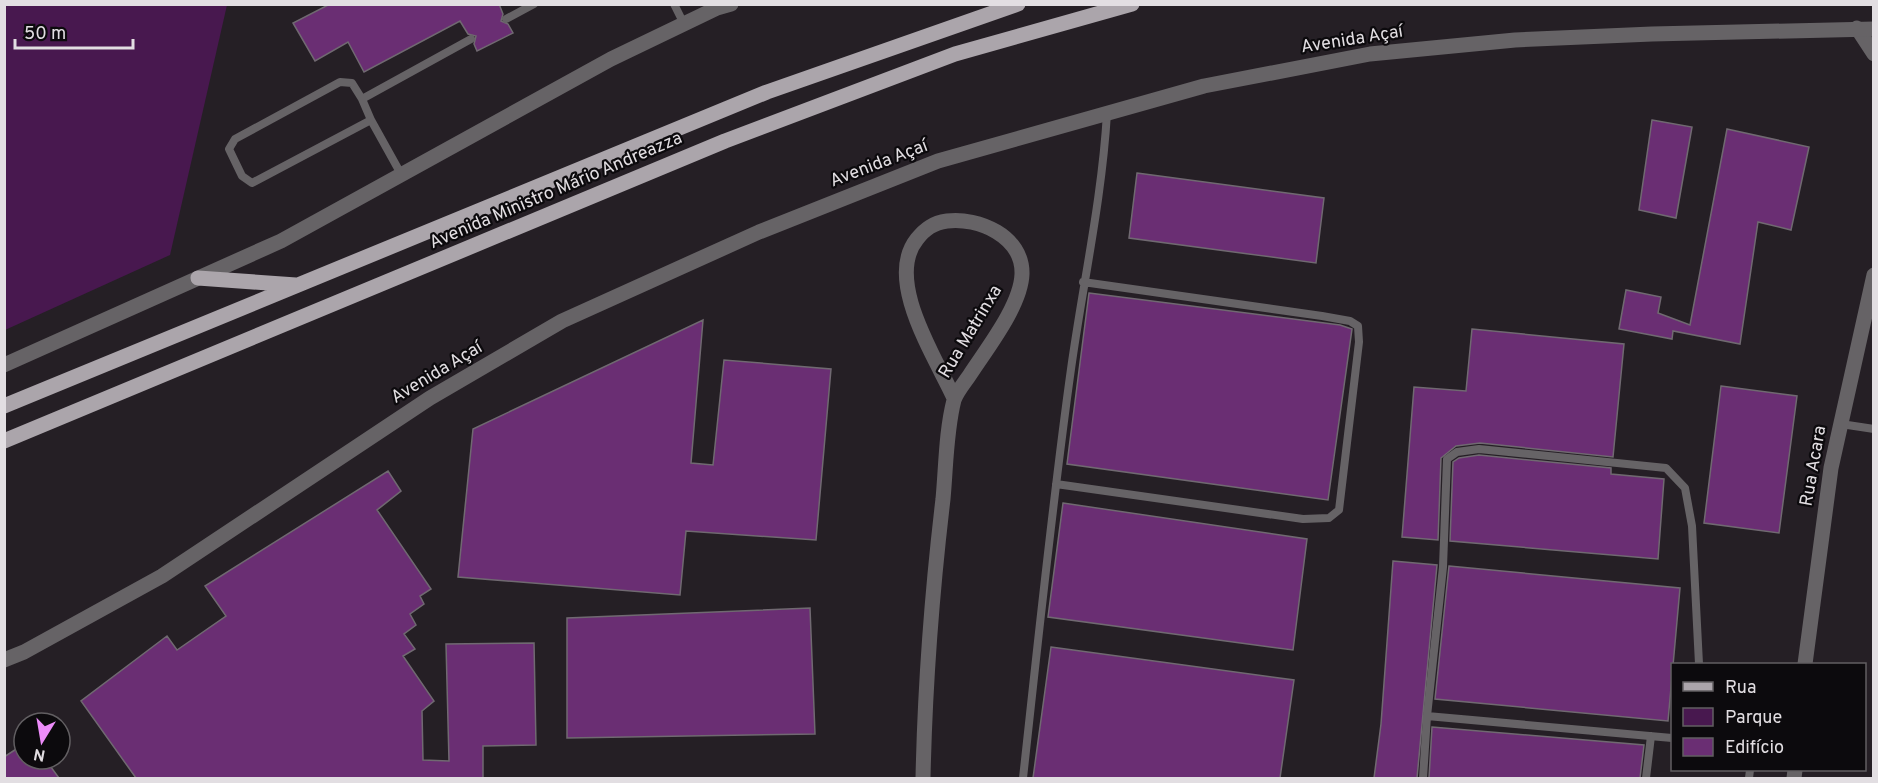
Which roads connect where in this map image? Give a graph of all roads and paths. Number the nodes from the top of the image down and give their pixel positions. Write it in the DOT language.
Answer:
graph roads {
  1 [pos="534,4"];
  2 [pos="674,4"];
  3 [pos="731,4"];
  4 [pos="1018,4"];
  5 [pos="1132,4"];
  6 [pos="506,19"];
  7 [pos="684,24"];
  8 [pos="1857,28"];
  9 [pos="1874,29"];
  10 [pos="471,39"];
  11 [pos="1874,54"];
  12 [pos="362,99"];
  13 [pos="1107,111"];
  14 [pos="371,120"];
  15 [pos="401,174"];
  16 [pos="1874,275"];
  17 [pos="198,278"];
  18 [pos="1083,282"];
  19 [pos="299,285"];
  20 [pos="4,365"];
  21 [pos="954,398"];
  22 [pos="4,406"];
  23 [pos="1841,424"];
  24 [pos="1874,429"];
  25 [pos="4,441"];
  26 [pos="1056,484"];
  27 [pos="4,660"];
  28 [pos="1699,663"];
  29 [pos="1806,663"];
  30 [pos="1427,716"];
  31 [pos="1651,736"];
  32 [pos="1671,738"];
  33 [pos="923,778"];
  34 [pos="1023,778"];
  35 [pos="1423,778"];
  36 [pos="1646,778"];
  1 -- 6 [label="lane"];
  2 -- 7 [label="lane"];
  3 -- 7 [label="street"];
  4 -- 19 [label="main road, Avenida Ministro Mário Andreazza"];
  5 -- 25 [label="main road, Avenida Ministro Mário Andreazza"];
  7 -- 15 [label="street"];
  8 -- 9 [label="street, Avenida Açaí"];
  8 -- 11 [label="street"];
  8 -- 13 [label="street, Avenida Açaí"];
  10 -- 12 [label="lane"];
  12 -- 14 [label="lane"];
  12 -- 14 [label="lane"];
  13 -- 18 [label="lane"];
  13 -- 27 [label="street, Avenida Açaí"];
  14 -- 15 [label="lane"];
  15 -- 17 [label="street"];
  16 -- 23 [label="street, Rua Acara"];
  17 -- 19 [label="main road"];
  17 -- 20 [label="street"];
  18 -- 26 [label="lane"];
  18 -- 26 [label="lane"];
  19 -- 22 [label="main road, Avenida Ministro Mário Andreazza"];
  21 -- 21 [label="street, Rua Matrinxa"];
  21 -- 33 [label="street, Rua Matrinxa"];
  23 -- 24 [label="lane"];
  23 -- 29 [label="street, Rua Acara"];
  26 -- 34 [label="lane"];
  28 -- 30 [label="lane"];
  30 -- 31 [label="lane"];
  30 -- 35 [label="lane"];
  31 -- 32 [label="lane"];
  31 -- 36 [label="lane"];
}
